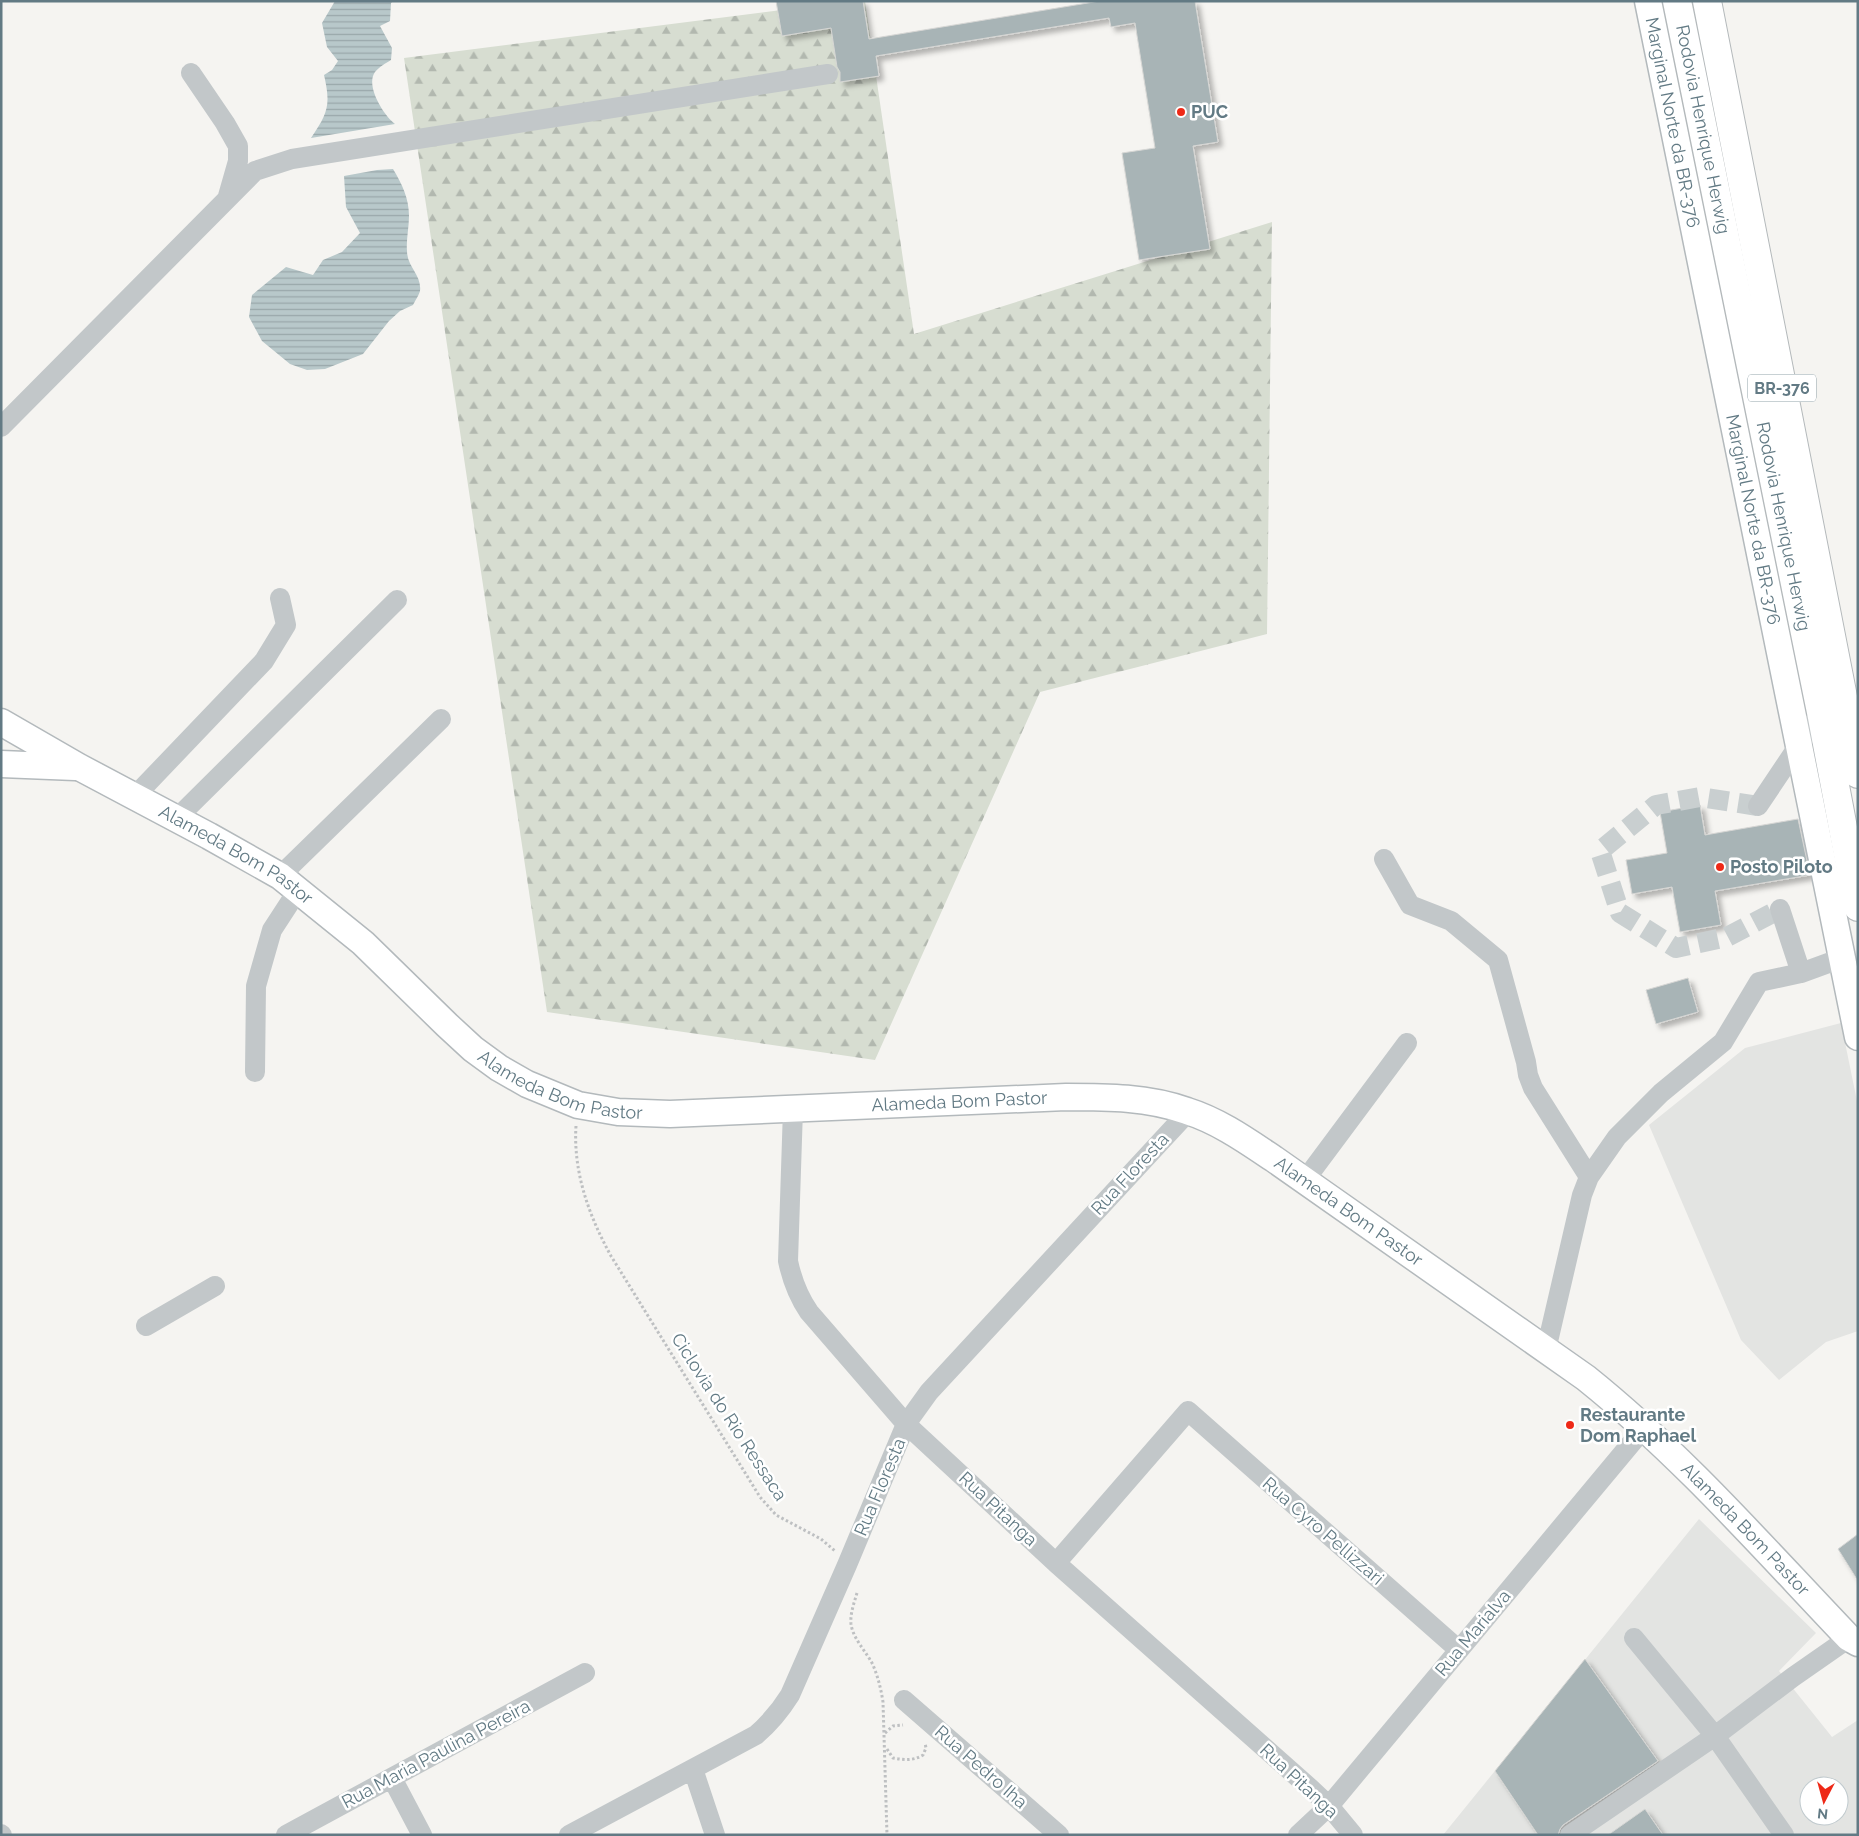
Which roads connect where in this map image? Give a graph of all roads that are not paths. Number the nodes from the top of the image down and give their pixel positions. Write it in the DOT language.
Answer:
graph roads {
  1 [pos="1648,1"];
  2 [pos="1666,1"];
  3 [pos="1677,1"];
  4 [pos="1707,1"];
  5 [pos="1684,37"];
  6 [pos="191,73"];
  7 [pos="828,74"];
  8 [pos="227,198"];
  9 [pos="1,427"];
  10 [pos="280,598"];
  11 [pos="397,600"];
  12 [pos="1821,712"];
  13 [pos="441,719"];
  14 [pos="1,722"];
  15 [pos="1798,745"];
  16 [pos="1,764"];
  17 [pos="79,767"];
  18 [pos="1858,774"];
  19 [pos="134,796"];
  20 [pos="1758,806"];
  21 [pos="176,819"];
  22 [pos="1384,859"];
  23 [pos="289,883"];
  24 [pos="1858,907"];
  25 [pos="1780,909"];
  26 [pos="1842,958"];
  27 [pos="1801,973"];
  28 [pos="1858,1037"];
  29 [pos="1407,1043"];
  30 [pos="254,1072"];
  31 [pos="793,1108"];
  32 [pos="1189,1111"];
  33 [pos="1589,1177"];
  34 [pos="1305,1180"];
  35 [pos="215,1286"];
  36 [pos="146,1326"];
  37 [pos="1546,1350"];
  38 [pos="906,1424"];
  39 [pos="1644,1428"];
  40 [pos="1056,1563"];
  41 [pos="1634,1638"];
  42 [pos="1855,1645"];
  43 [pos="1459,1650"];
  44 [pos="585,1673"];
  45 [pos="904,1700"];
  46 [pos="1715,1736"];
  47 [pos="693,1769"];
  48 [pos="392,1778"];
  49 [pos="1329,1806"];
  50 [pos="286,1835"];
  51 [pos="422,1835"];
  52 [pos="569,1835"];
  53 [pos="715,1835"];
  54 [pos="1059,1835"];
  55 [pos="1298,1835"];
  56 [pos="1354,1835"];
  57 [pos="1570,1835"];
  58 [pos="1784,1835"];
  1 -- 15 [label="main road, Marginal Norte da BR-376 / BR-376"];
  2 -- 5 [label="highway"];
  3 -- 5 [label="highway, Rodovia Henrique Herwig / BR-376"];
  4 -- 18 [label="highway, Rodovia Henrique Herwig / BR-376"];
  5 -- 12 [label="highway, Rodovia Henrique Herwig / BR-376"];
  6 -- 8 [label="street"];
  7 -- 8 [label="street"];
  8 -- 9 [label="street"];
  10 -- 19 [label="street"];
  11 -- 21 [label="street"];
  12 -- 15 [label="street"];
  12 -- 24 [label="highway, Rodovia Henrique Herwig / BR-376"];
  13 -- 23 [label="street"];
  14 -- 17 [label="main road, Alameda Bom Pastor"];
  15 -- 20 [label="street"];
  15 -- 26 [label="main road, Marginal Norte da BR-376 / BR-376"];
  16 -- 17 [label="main road"];
  17 -- 19 [label="main road, Alameda Bom Pastor"];
  19 -- 21 [label="main road, Alameda Bom Pastor"];
  21 -- 23 [label="main road, Alameda Bom Pastor"];
  22 -- 33 [label="street"];
  23 -- 30 [label="street"];
  23 -- 31 [label="main road, Alameda Bom Pastor"];
  25 -- 27 [label="street"];
  26 -- 27 [label="street"];
  26 -- 28 [label="main road, Marginal Norte da BR-376 / BR-376"];
  27 -- 33 [label="street"];
  29 -- 34 [label="street"];
  31 -- 32 [label="main road, Alameda Bom Pastor"];
  31 -- 38 [label="street, Rua Pitanga"];
  32 -- 34 [label="main road, Alameda Bom Pastor"];
  32 -- 38 [label="street, Rua Floresta"];
  33 -- 37 [label="street"];
  34 -- 37 [label="main road, Alameda Bom Pastor"];
  35 -- 36 [label="street"];
  37 -- 39 [label="main road, Alameda Bom Pastor"];
  38 -- 40 [label="street, Rua Pitanga"];
  38 -- 47 [label="street, Rua Floresta"];
  39 -- 42 [label="main road, Alameda Bom Pastor"];
  39 -- 43 [label="street, Rua Marialva"];
  40 -- 43 [label="street, Rua Cyro Pellizzari"];
  40 -- 49 [label="street, Rua Pitanga"];
  41 -- 46 [label="street"];
  42 -- 46 [label="street"];
  43 -- 49 [label="street, Rua Marialva"];
  44 -- 48 [label="street, Rua Maria Paulina Pereira"];
  45 -- 54 [label="street, Rua Pedro Iha"];
  46 -- 57 [label="street"];
  46 -- 58 [label="street"];
  47 -- 52 [label="street, Rua Floresta"];
  47 -- 53 [label="street"];
  48 -- 50 [label="street, Rua Maria Paulina Pereira"];
  48 -- 51 [label="street"];
  49 -- 55 [label="street, Rua Marialva"];
  49 -- 56 [label="street, Rua Pitanga"];
}
